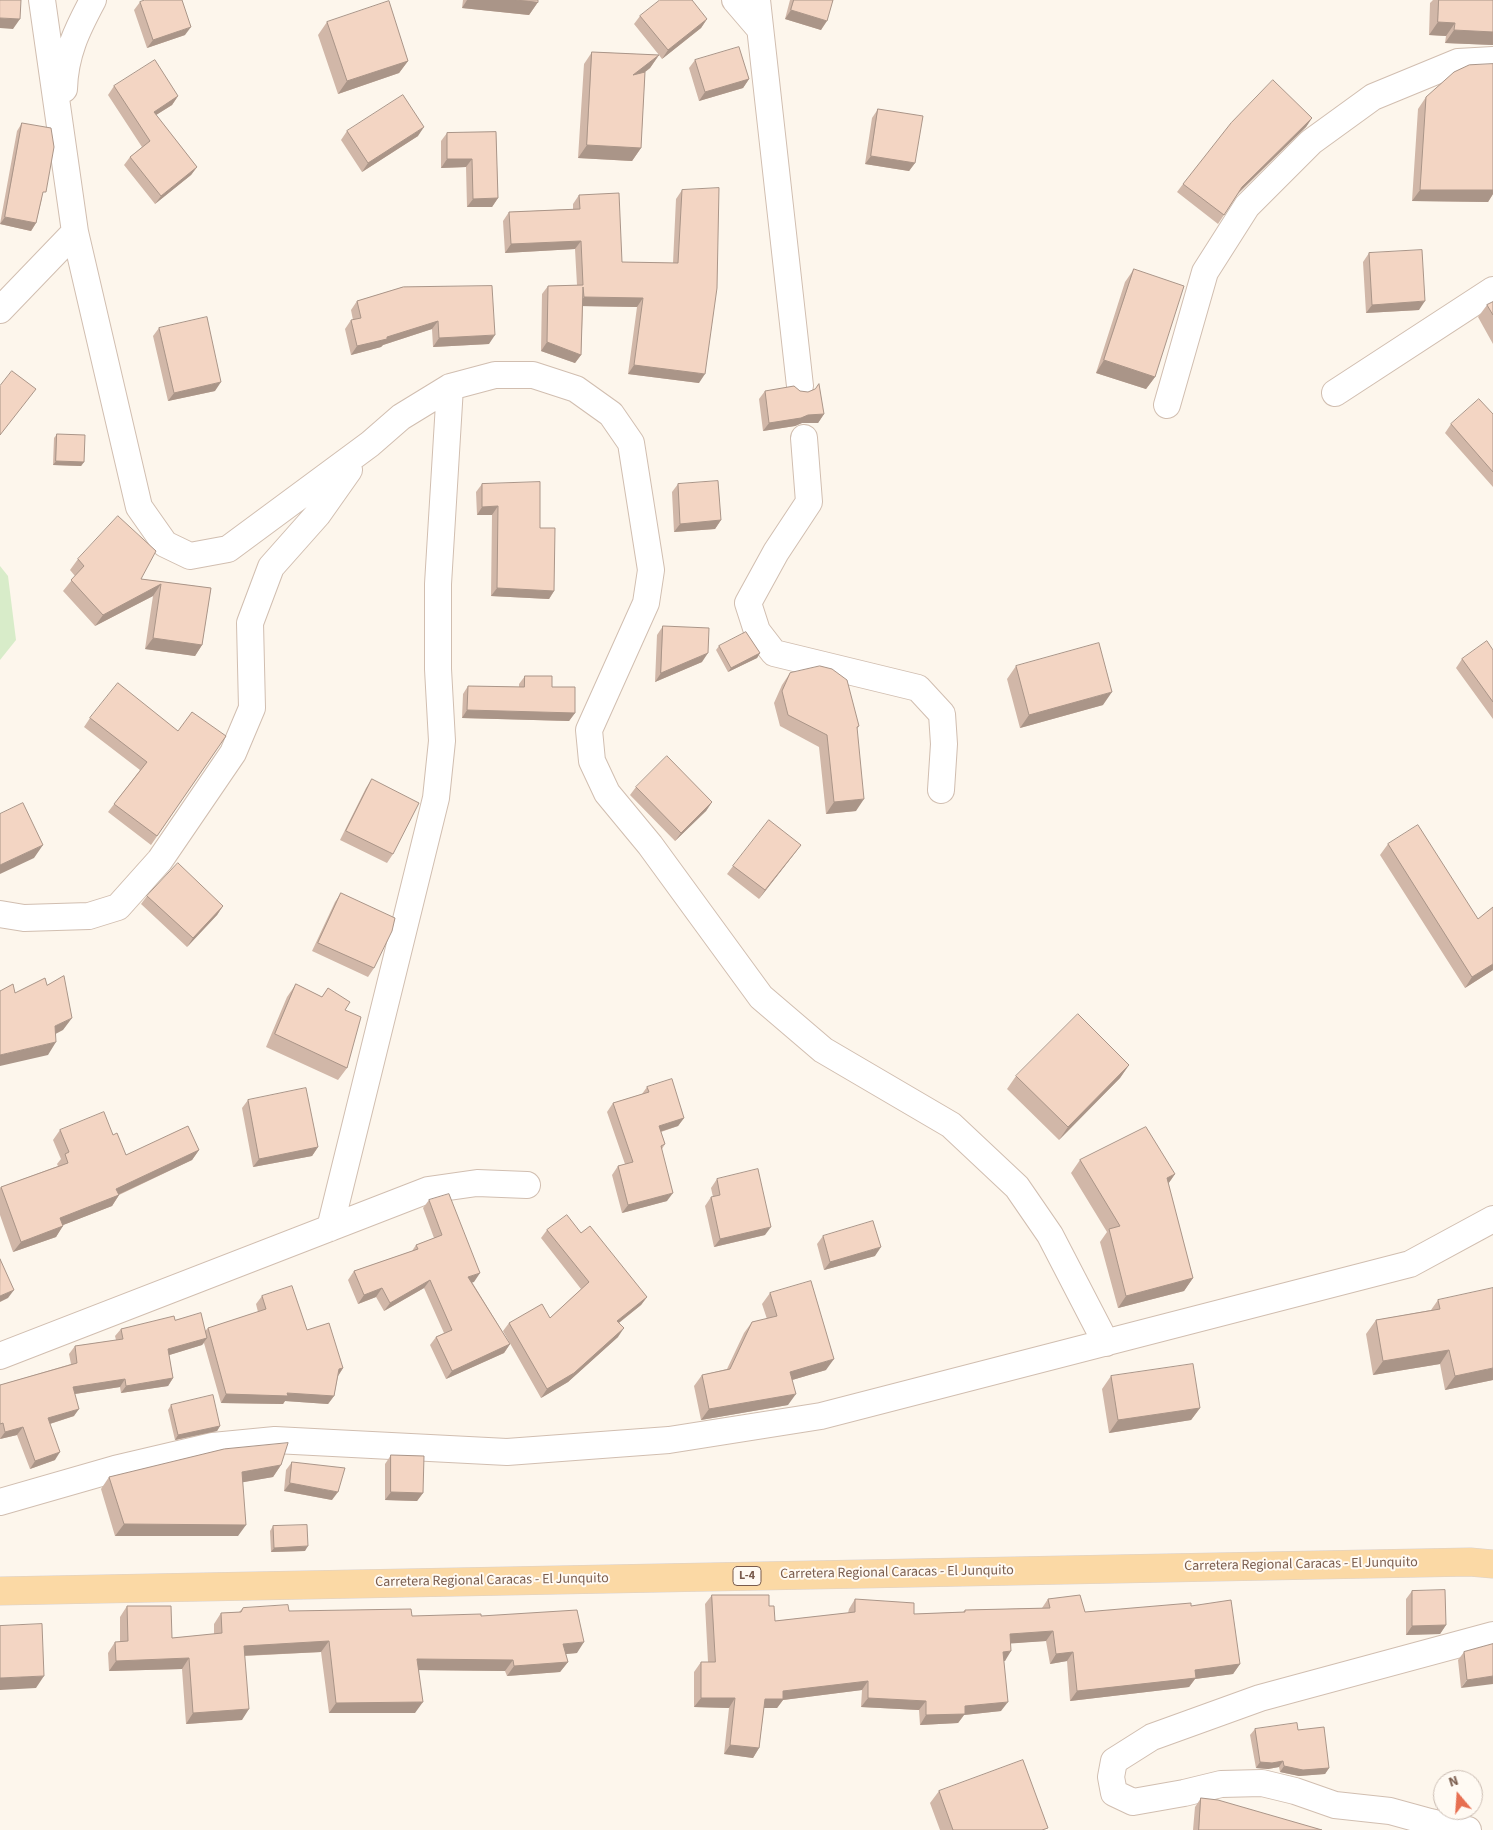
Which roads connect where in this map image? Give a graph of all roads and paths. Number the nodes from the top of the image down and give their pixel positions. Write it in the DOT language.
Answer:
graph roads {
  1 [pos="42,0"];
  2 [pos="93,0"];
  3 [pos="735,0"];
  4 [pos="757,0"];
  5 [pos="759,28"];
  6 [pos="1493,60"];
  7 [pos="63,140"];
  8 [pos="75,232"];
  9 [pos="1493,290"];
  10 [pos="0,310"];
  11 [pos="800,386"];
  12 [pos="450,387"];
  13 [pos="1336,393"];
  14 [pos="1167,405"];
  15 [pos="804,438"];
  16 [pos="370,444"];
  17 [pos="942,790"];
  18 [pos="0,914"];
  19 [pos="527,1185"];
  20 [pos="1493,1219"];
  21 [pos="330,1228"];
  22 [pos="1106,1343"];
  23 [pos="0,1356"];
  24 [pos="0,1502"];
  25 [pos="1493,1564"];
  26 [pos="0,1591"];
  27 [pos="1493,1635"];
  28 [pos="1468,1830"];
  1 -- 7 [label="street"];
  2 -- 7 [label="street"];
  3 -- 5 [label="street"];
  4 -- 5 [label="street"];
  5 -- 11 [label="street"];
  6 -- 14 [label="street"];
  7 -- 8 [label="street"];
  8 -- 10 [label="street"];
  8 -- 16 [label="street"];
  9 -- 13 [label="street"];
  12 -- 16 [label="street"];
  12 -- 21 [label="street"];
  12 -- 22 [label="street"];
  15 -- 17 [label="street"];
  16 -- 18 [label="street"];
  19 -- 21 [label="street"];
  20 -- 22 [label="street"];
  21 -- 23 [label="street"];
  22 -- 24 [label="street"];
  25 -- 26 [label="main road, Carretera Regional Caracas - El Junquito / L-4"];
  27 -- 28 [label="street"];
}
